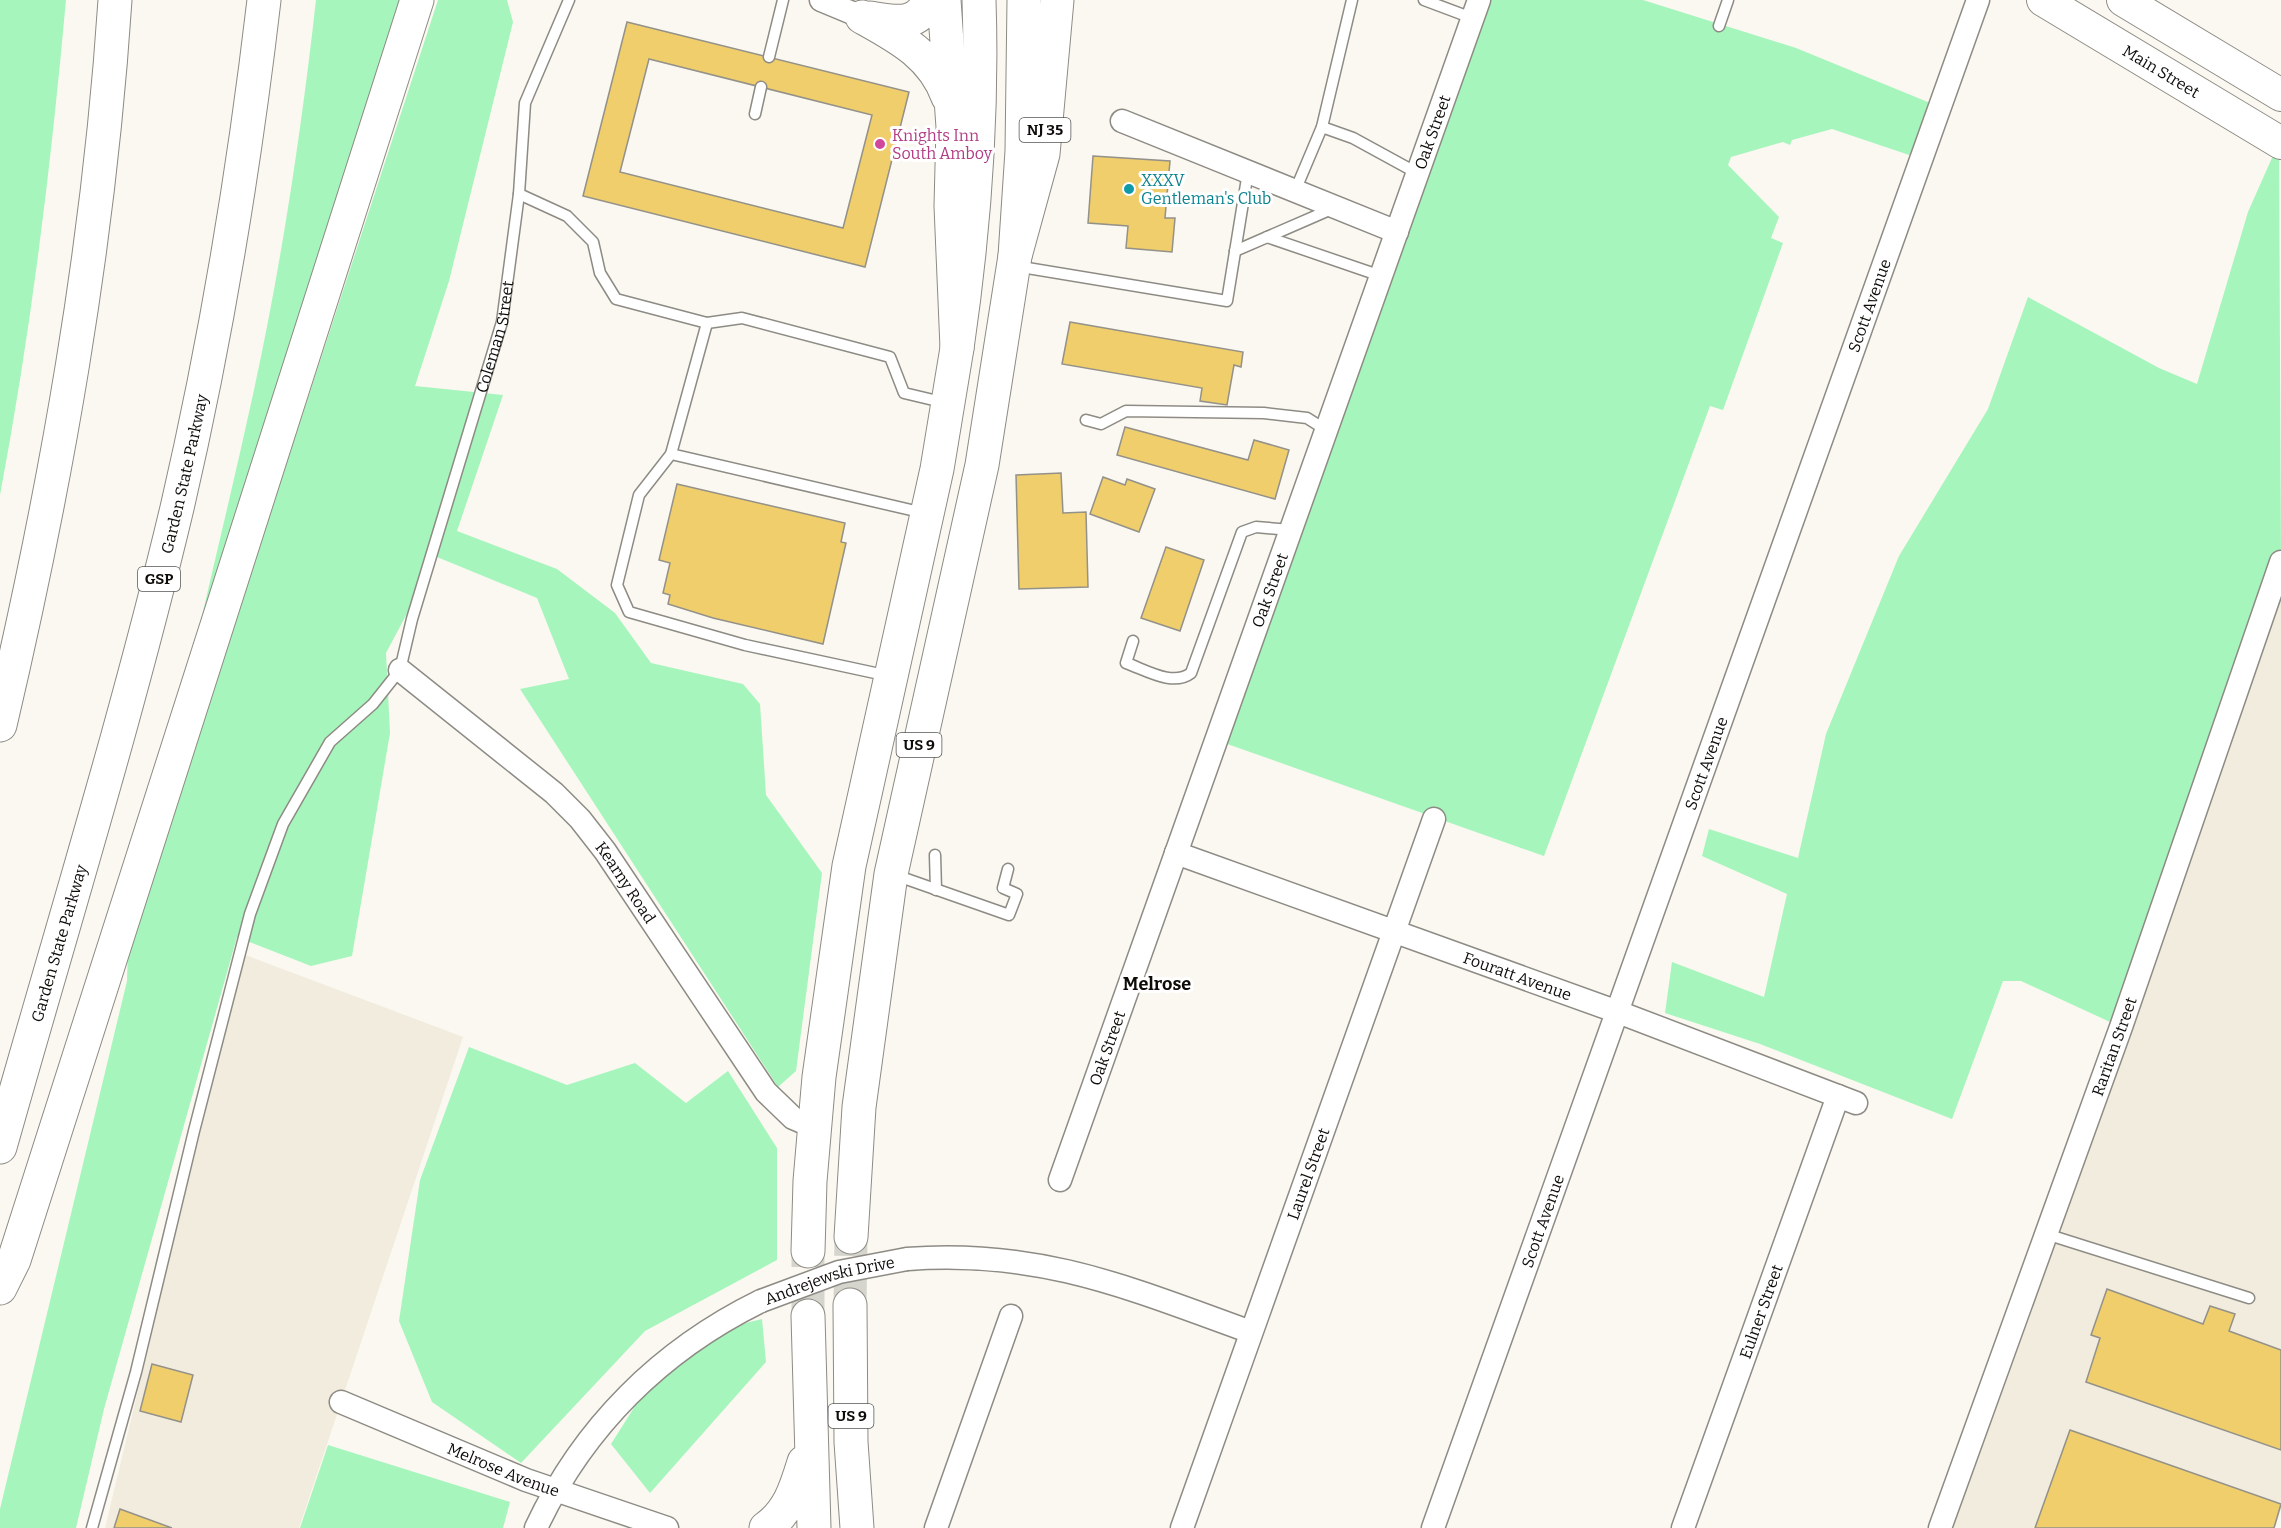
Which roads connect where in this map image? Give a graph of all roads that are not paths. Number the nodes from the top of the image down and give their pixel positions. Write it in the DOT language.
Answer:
graph roads {
  1 [pos="115,0"];
  2 [pos="264,0"];
  3 [pos="417,0"];
  4 [pos="569,0"];
  5 [pos="783,0"];
  6 [pos="821,0"];
  7 [pos="929,0"];
  8 [pos="944,0"];
  9 [pos="979,0"];
  10 [pos="1024,0"];
  11 [pos="1057,0"];
  12 [pos="1352,0"];
  13 [pos="1424,0"];
  14 [pos="1728,0"];
  15 [pos="1978,0"];
  16 [pos="2043,0"];
  17 [pos="2123,0"];
  18 [pos="1475,9"];
  19 [pos="862,17"];
  20 [pos="1719,26"];
  21 [pos="769,57"];
  22 [pos="761,87"];
  23 [pos="2281,95"];
  24 [pos="952,106"];
  25 [pos="755,114"];
  26 [pos="1122,121"];
  27 [pos="1322,127"];
  28 [pos="2281,143"];
  29 [pos="1248,172"];
  30 [pos="1418,172"];
  31 [pos="1295,191"];
  32 [pos="519,194"];
  33 [pos="1335,207"];
  34 [pos="1396,232"];
  35 [pos="1267,237"];
  36 [pos="1235,251"];
  37 [pos="1014,261"];
  38 [pos="1381,276"];
  39 [pos="707,323"];
  40 [pos="957,348"];
  41 [pos="949,404"];
  42 [pos="1086,420"];
  43 [pos="1326,430"];
  44 [pos="671,454"];
  45 [pos="927,514"];
  46 [pos="1291,530"];
  47 [pos="2279,572"];
  48 [pos="1133,641"];
  49 [pos="400,670"];
  50 [pos="889,676"];
  51 [pos="0,725"];
  52 [pos="1434,819"];
  53 [pos="1176,853"];
  54 [pos="935,855"];
  55 [pos="1008,869"];
  56 [pos="891,874"];
  57 [pos="936,890"];
  58 [pos="1394,932"];
  59 [pos="1618,1012"];
  60 [pos="1847,1099"];
  61 [pos="814,1127"];
  62 [pos="0,1147"];
  63 [pos="1060,1180"];
  64 [pos="2046,1234"];
  65 [pos="851,1237"];
  66 [pos="808,1251"];
  67 [pos="0,1288"];
  68 [pos="2249,1299"];
  69 [pos="850,1305"];
  70 [pos="808,1316"];
  71 [pos="1011,1316"];
  72 [pos="1251,1332"];
  73 [pos="341,1402"];
  74 [pos="810,1440"];
  75 [pos="555,1492"];
  76 [pos="92,1528"];
  77 [pos="536,1528"];
  78 [pos="667,1528"];
  79 [pos="766,1528"];
  80 [pos="814,1528"];
  81 [pos="856,1528"];
  82 [pos="936,1528"];
  83 [pos="1182,1528"];
  84 [pos="1433,1528"];
  85 [pos="1683,1528"];
  86 [pos="1940,1528"];
  1 -- 51 [label="highway"];
  2 -- 62 [label="highway, Garden State Parkway / GSP"];
  3 -- 67 [label="highway"];
  4 -- 32 [label="lane, Coleman Street"];
  5 -- 21 [label="lane"];
  6 -- 19 [label="street"];
  7 -- 19 [label="highway"];
  8 -- 24 [label="highway"];
  9 -- 40 [label="highway, US 9"];
  10 -- 37 [label="highway, US 9"];
  11 -- 37 [label="highway, NJ 35"];
  12 -- 27 [label="lane"];
  13 -- 18 [label="lane"];
  14 -- 20 [label="lane"];
  15 -- 59 [label="street, Scott Avenue"];
  16 -- 28 [label="main road, Main Street"];
  17 -- 23 [label="main road"];
  18 -- 30 [label="street, Oak Street"];
  19 -- 24 [label="highway"];
  22 -- 25 [label="lane"];
  24 -- 40 [label="highway"];
  26 -- 29 [label="street"];
  27 -- 30 [label="lane"];
  27 -- 31 [label="lane"];
  29 -- 31 [label="street"];
  29 -- 36 [label="lane"];
  30 -- 34 [label="street, Oak Street"];
  31 -- 33 [label="street"];
  32 -- 39 [label="lane"];
  32 -- 49 [label="lane, Coleman Street"];
  33 -- 34 [label="street"];
  33 -- 35 [label="lane"];
  34 -- 38 [label="street, Oak Street"];
  35 -- 36 [label="lane"];
  35 -- 38 [label="lane"];
  36 -- 37 [label="lane"];
  37 -- 56 [label="highway, US 9"];
  38 -- 43 [label="street, Oak Street"];
  39 -- 41 [label="lane"];
  39 -- 44 [label="lane"];
  40 -- 41 [label="highway, US 9"];
  41 -- 45 [label="highway, US 9"];
  42 -- 43 [label="lane"];
  43 -- 46 [label="street, Oak Street"];
  44 -- 45 [label="lane"];
  44 -- 50 [label="lane"];
  45 -- 50 [label="highway, US 9"];
  46 -- 48 [label="lane"];
  46 -- 53 [label="street, Oak Street"];
  47 -- 64 [label="street, Raritan Street"];
  49 -- 61 [label="street, Kearny Road"];
  49 -- 76 [label="lane"];
  50 -- 61 [label="highway, US 9"];
  52 -- 58 [label="street, Laurel Street"];
  53 -- 58 [label="street, Fouratt Avenue"];
  53 -- 63 [label="street, Oak Street"];
  54 -- 57 [label="lane"];
  55 -- 57 [label="lane"];
  56 -- 57 [label="lane"];
  56 -- 65 [label="highway, US 9"];
  58 -- 59 [label="street, Fouratt Avenue"];
  58 -- 72 [label="street, Laurel Street"];
  59 -- 60 [label="street, Fouratt Avenue"];
  59 -- 84 [label="street, Scott Avenue"];
  60 -- 85 [label="street, Eulner Street"];
  61 -- 66 [label="highway, US 9"];
  64 -- 68 [label="lane"];
  64 -- 86 [label="street, Raritan Street"];
  69 -- 81 [label="highway, US 9"];
  70 -- 74 [label="highway, US 9"];
  71 -- 82 [label="street"];
  72 -- 75 [label="street, Andrejewski Drive, bridge"];
  72 -- 83 [label="street, Laurel Street"];
  73 -- 75 [label="street, Melrose Avenue"];
  74 -- 79 [label="highway"];
  74 -- 80 [label="highway, US 9"];
  75 -- 77 [label="street, Andrejewski Drive"];
  75 -- 78 [label="street, Melrose Avenue"];
}
